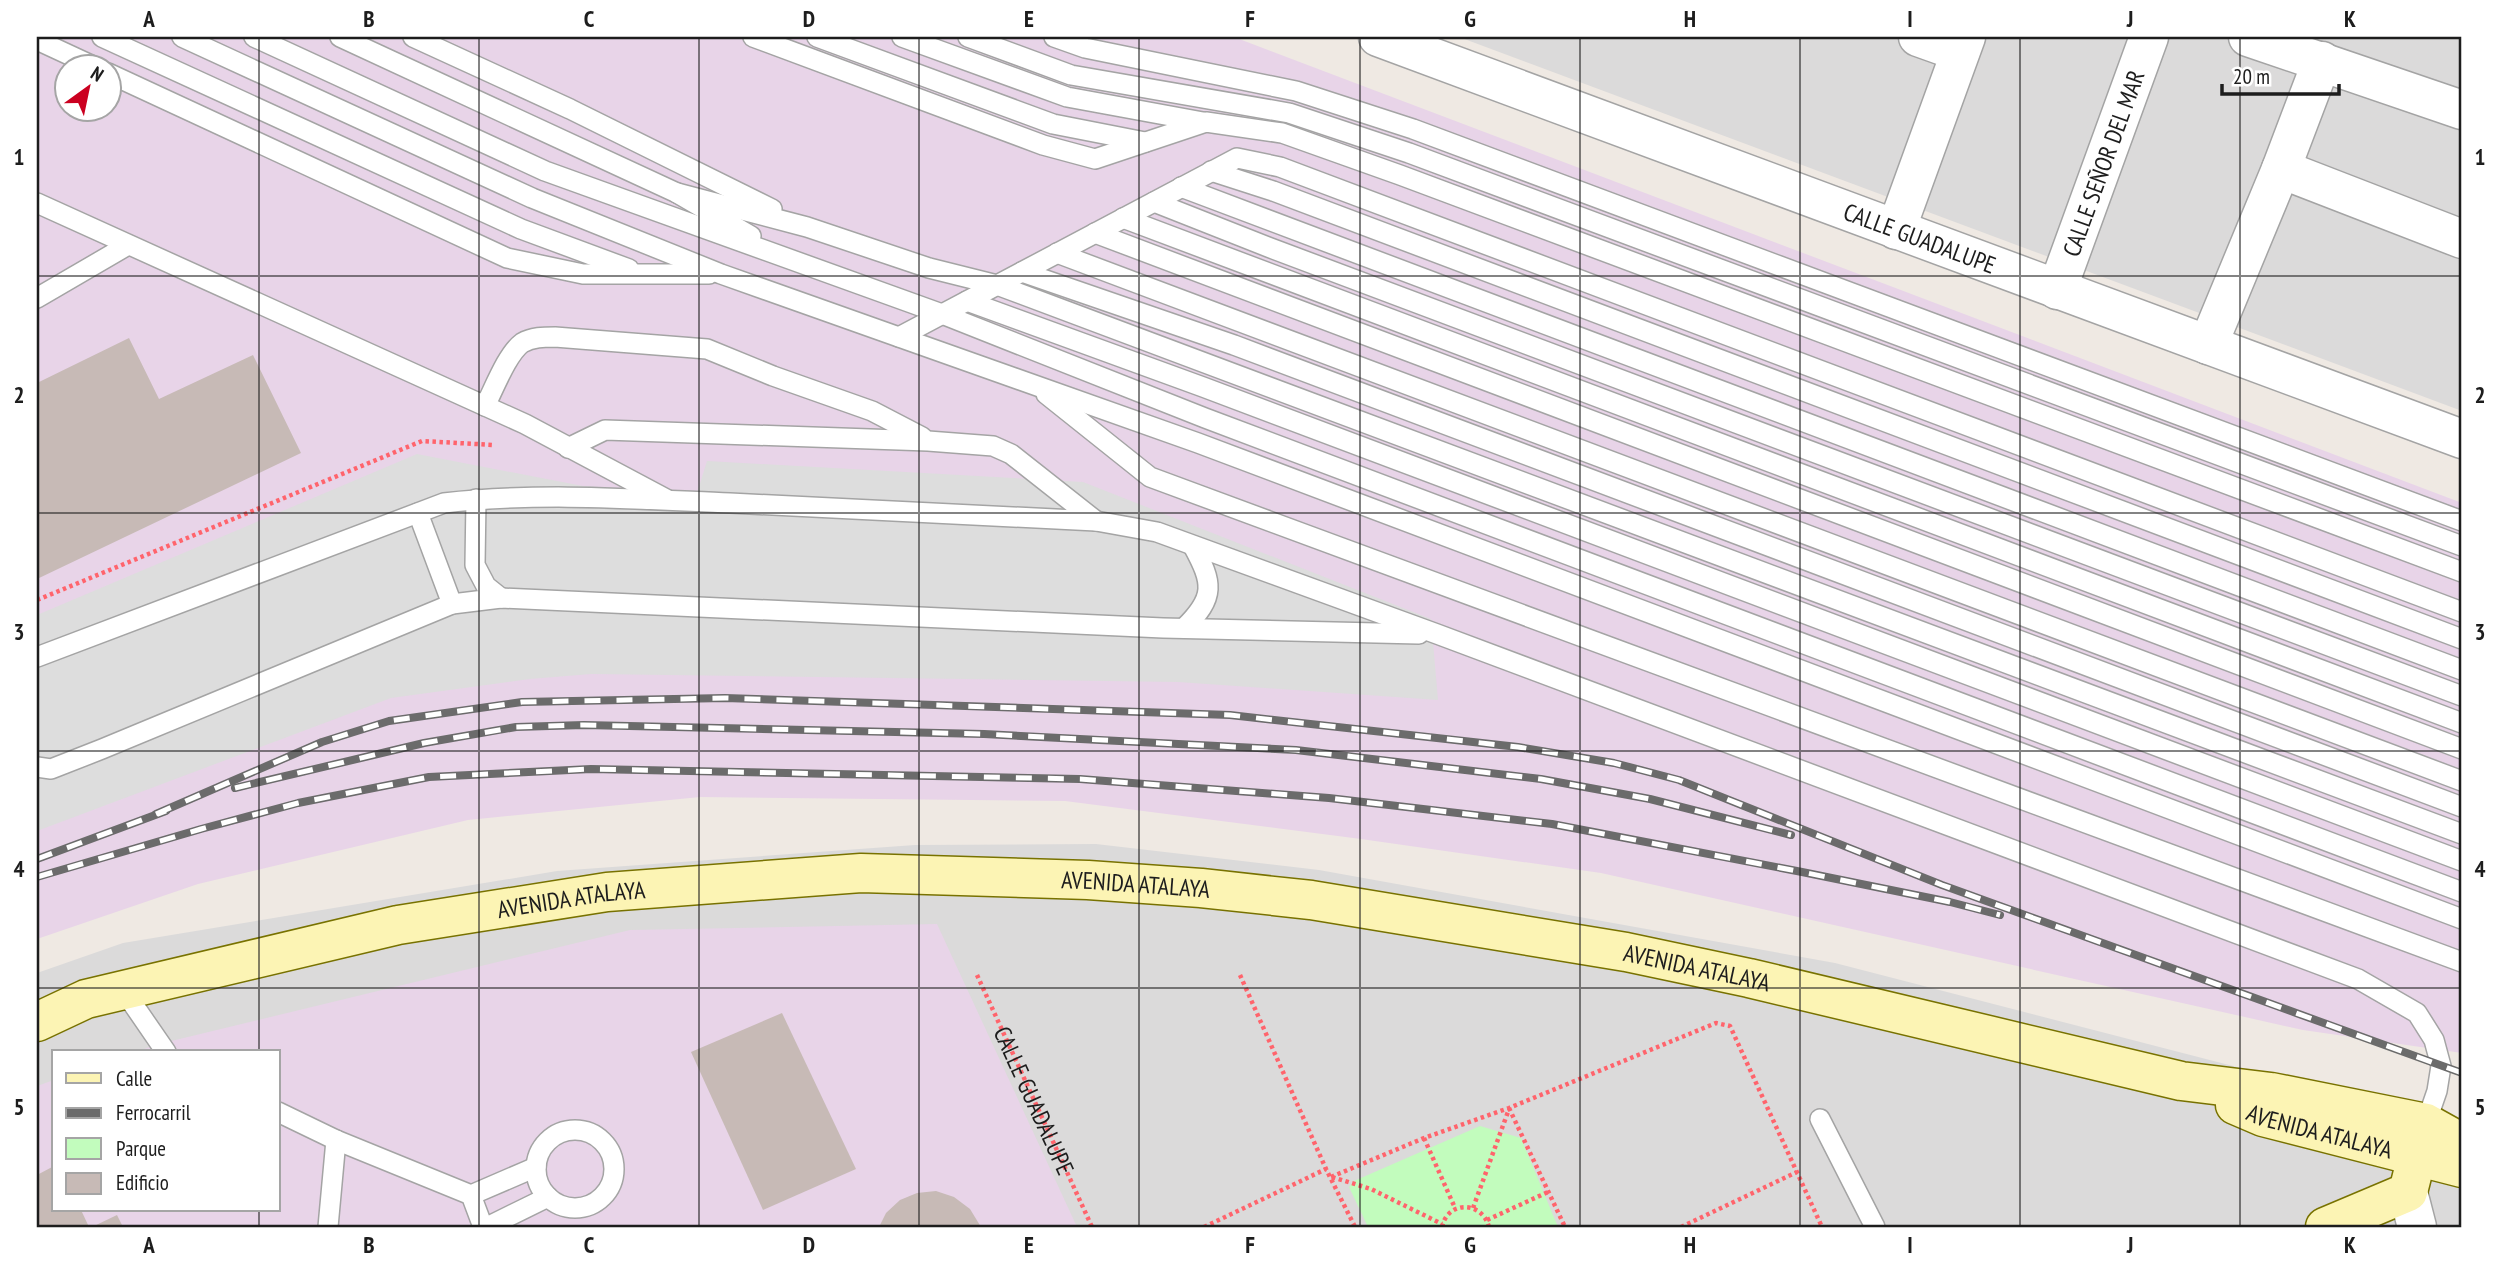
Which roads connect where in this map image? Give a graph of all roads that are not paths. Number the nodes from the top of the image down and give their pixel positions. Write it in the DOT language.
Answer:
graph roads {
  1 [pos="102,37"];
  2 [pos="182,37"];
  3 [pos="254,37"];
  4 [pos="340,37"];
  5 [pos="413,37"];
  6 [pos="753,37"];
  7 [pos="817,37"];
  8 [pos="902,37"];
  9 [pos="968,37"];
  10 [pos="1054,37"];
  11 [pos="1378,37"];
  12 [pos="1918,37"];
  13 [pos="2149,37"];
  14 [pos="2248,37"];
  15 [pos="37,40"];
  16 [pos="1963,45"];
  17 [pos="63,52"];
  18 [pos="2322,61"];
  19 [pos="122,80"];
  20 [pos="2462,110"];
  21 [pos="1206,122"];
  22 [pos="1147,142"];
  23 [pos="2281,169"];
  24 [pos="1211,171"];
  25 [pos="1181,187"];
  26 [pos="677,193"];
  27 [pos="1154,202"];
  28 [pos="37,203"];
  29 [pos="1123,218"];
  30 [pos="807,227"];
  31 [pos="1896,230"];
  32 [pos="1095,233"];
  33 [pos="2462,239"];
  34 [pos="128,245"];
  35 [pos="1057,253"];
  36 [pos="794,261"];
  37 [pos="1022,272"];
  38 [pos="643,274"];
  39 [pos="721,274"];
  40 [pos="997,285"];
  41 [pos="2057,290"];
  42 [pos="37,298"];
  43 [pos="967,301"];
  44 [pos="942,314"];
  45 [pos="899,337"];
  46 [pos="2208,345"];
  47 [pos="1034,384"];
  48 [pos="485,406"];
  49 [pos="2462,439"];
  50 [pos="928,441"];
  51 [pos="568,448"];
  52 [pos="476,499"];
  53 [pos="669,500"];
  54 [pos="418,513"];
  55 [pos="1096,521"];
  56 [pos="2462,521"];
  57 [pos="1194,545"];
  58 [pos="2462,546"];
  59 [pos="2462,572"];
  60 [pos="501,598"];
  61 [pos="452,604"];
  62 [pos="2462,612"];
  63 [pos="1185,628"];
  64 [pos="1437,634"];
  65 [pos="2462,639"];
  66 [pos="37,657"];
  67 [pos="2462,670"];
  68 [pos="2462,696"];
  69 [pos="2462,723"];
  70 [pos="2462,749"];
  71 [pos="37,767"];
  72 [pos="2462,781"];
  73 [pos="2462,807"];
  74 [pos="2462,834"];
  75 [pos="2462,861"];
  76 [pos="2462,892"];
  77 [pos="2462,919"];
  78 [pos="2462,961"];
  79 [pos="124,991"];
  80 [pos="86,999"];
  81 [pos="37,1002"];
  82 [pos="37,1022"];
  83 [pos="165,1050"];
  84 [pos="280,1113"];
  85 [pos="1820,1119"];
  86 [pos="336,1140"];
  87 [pos="2462,1143"];
  88 [pos="2426,1166"];
  89 [pos="536,1167"];
  90 [pos="2462,1168"];
  91 [pos="471,1195"];
  92 [pos="548,1197"];
  93 [pos="328,1227"];
  94 [pos="485,1227"];
  95 [pos="1875,1227"];
  96 [pos="2325,1227"];
  1 -- 38 [label="lane"];
  2 -- 39 [label="lane"];
  3 -- 36 [label="lane"];
  4 -- 26 [label="lane"];
  5 -- 30 [label="lane"];
  6 -- 22 [label="lane"];
  7 -- 22 [label="lane"];
  8 -- 21 [label="lane"];
  9 -- 58 [label="lane"];
  10 -- 56 [label="lane"];
  11 -- 31 [label="street, CALLE GUADALUPE"];
  12 -- 16 [label="street"];
  13 -- 41 [label="street, CALLE SEÑOR DEL MAR"];
  14 -- 18 [label="street"];
  15 -- 17 [label="lane"];
  16 -- 31 [label="street"];
  18 -- 20 [label="street"];
  18 -- 23 [label="street"];
  19 -- 38 [label="lane"];
  21 -- 22 [label="lane"];
  21 -- 59 [label="lane"];
  23 -- 33 [label="street"];
  23 -- 46 [label="street"];
  24 -- 25 [label="lane"];
  24 -- 62 [label="lane"];
  24 -- 65 [label="lane"];
  25 -- 27 [label="lane"];
  25 -- 67 [label="lane"];
  26 -- 30 [label="lane"];
  26 -- 36 [label="lane"];
  27 -- 29 [label="lane"];
  27 -- 68 [label="lane"];
  28 -- 34 [label="lane"];
  29 -- 32 [label="lane"];
  29 -- 69 [label="lane"];
  30 -- 40 [label="lane"];
  31 -- 41 [label="street, CALLE GUADALUPE"];
  32 -- 35 [label="lane"];
  32 -- 70 [label="lane"];
  34 -- 42 [label="lane"];
  34 -- 48 [label="lane"];
  35 -- 37 [label="lane"];
  35 -- 72 [label="lane"];
  36 -- 44 [label="lane"];
  37 -- 40 [label="lane"];
  37 -- 73 [label="lane"];
  38 -- 39 [label="lane"];
  39 -- 45 [label="lane"];
  40 -- 43 [label="lane"];
  40 -- 74 [label="lane"];
  41 -- 46 [label="street, CALLE GUADALUPE"];
  43 -- 44 [label="lane"];
  43 -- 75 [label="lane"];
  44 -- 45 [label="lane"];
  44 -- 76 [label="lane"];
  45 -- 47 [label="lane"];
  46 -- 49 [label="street, CALLE GUADALUPE"];
  47 -- 77 [label="lane"];
  47 -- 78 [label="lane"];
  48 -- 50 [label="lane"];
  48 -- 51 [label="lane"];
  50 -- 51 [label="lane"];
  50 -- 55 [label="lane"];
  51 -- 53 [label="lane"];
  52 -- 53 [label="lane"];
  52 -- 54 [label="lane"];
  52 -- 60 [label="lane"];
  53 -- 55 [label="lane"];
  54 -- 61 [label="lane"];
  54 -- 66 [label="lane"];
  55 -- 57 [label="lane"];
  57 -- 63 [label="lane"];
  57 -- 64 [label="lane"];
  60 -- 61 [label="lane"];
  60 -- 63 [label="lane"];
  61 -- 71 [label="lane"];
  63 -- 64 [label="lane"];
  64 -- 88 [label="lane"];
  79 -- 80 [label="main road, AVENIDA ATALAYA"];
  79 -- 83 [label="lane"];
  79 -- 88 [label="main road, AVENIDA ATALAYA"];
  80 -- 81 [label="main road, AVENIDA ATALAYA"];
  80 -- 82 [label="main road, AVENIDA ATALAYA"];
  84 -- 86 [label="lane"];
  85 -- 95 [label="lane"];
  86 -- 91 [label="lane"];
  86 -- 93 [label="lane"];
  87 -- 88 [label="main road, AVENIDA ATALAYA"];
  88 -- 90 [label="main road, AVENIDA ATALAYA"];
  88 -- 96 [label="main road"];
  89 -- 91 [label="lane"];
  89 -- 92 [label="lane"];
  89 -- 92 [label="lane"];
  91 -- 94 [label="lane"];
  92 -- 94 [label="lane"];
}
